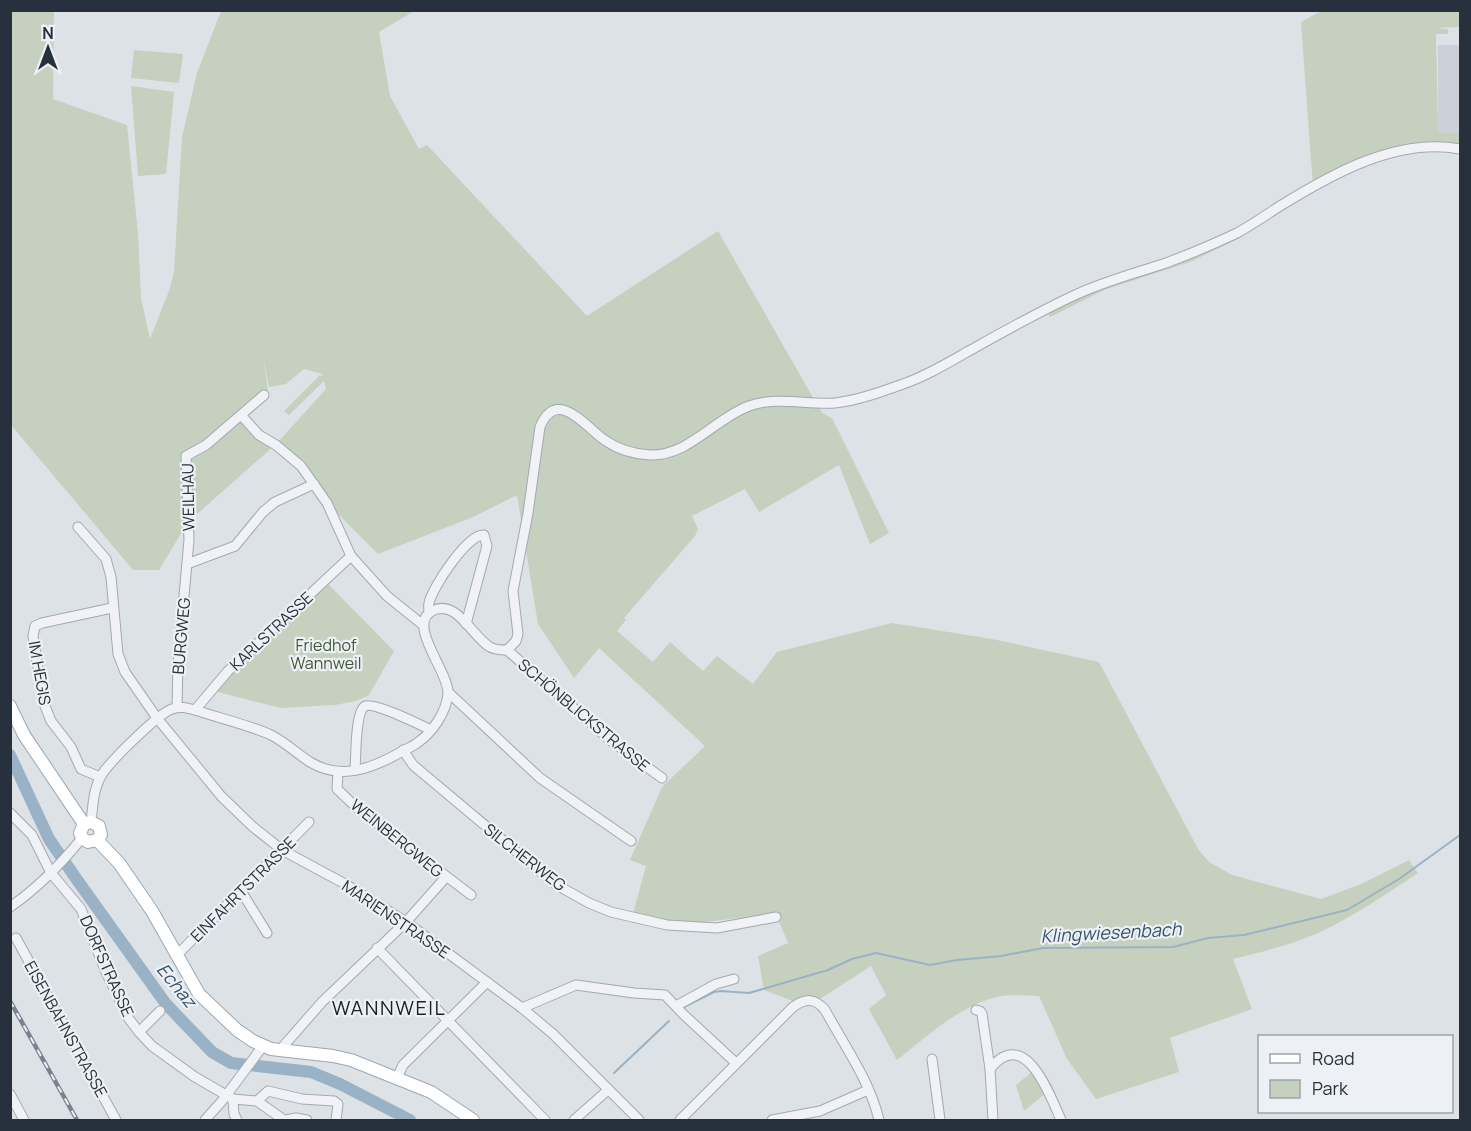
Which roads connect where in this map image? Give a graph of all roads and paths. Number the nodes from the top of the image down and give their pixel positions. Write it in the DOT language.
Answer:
graph roads {
  1 [pos="1456,148"];
  2 [pos="264,395"];
  3 [pos="241,415"];
  4 [pos="314,484"];
  5 [pos="78,527"];
  6 [pos="351,556"];
  7 [pos="187,564"];
  8 [pos="112,608"];
  9 [pos="429,613"];
  10 [pos="466,624"];
  11 [pos="423,625"];
  12 [pos="507,650"];
  13 [pos="448,693"];
  14 [pos="10,706"];
  15 [pos="177,708"];
  16 [pos="195,710"];
  17 [pos="157,718"];
  18 [pos="431,730"];
  19 [pos="403,750"];
  20 [pos="355,770"];
  21 [pos="338,772"];
  22 [pos="100,777"];
  23 [pos="662,778"];
  24 [pos="93,804"];
  25 [pos="75,811"];
  26 [pos="10,813"];
  27 [pos="309,822"];
  28 [pos="88,823"];
  29 [pos="82,838"];
  30 [pos="97,840"];
  31 [pos="631,841"];
  32 [pos="282,850"];
  33 [pos="51,873"];
  34 [pos="446,878"];
  35 [pos="241,891"];
  36 [pos="471,895"];
  37 [pos="10,907"];
  38 [pos="776,917"];
  39 [pos="405,922"];
  40 [pos="267,933"];
  41 [pos="16,938"];
  42 [pos="376,948"];
  43 [pos="177,955"];
  44 [pos="734,980"];
  45 [pos="486,982"];
  46 [pos="676,1006"];
  47 [pos="522,1008"];
  48 [pos="976,1010"];
  49 [pos="160,1011"];
  50 [pos="448,1021"];
  51 [pos="139,1032"];
  52 [pos="263,1046"];
  53 [pos="280,1050"];
  54 [pos="932,1059"];
  55 [pos="736,1063"];
  56 [pos="990,1069"];
  57 [pos="397,1078"];
  58 [pos="608,1090"];
  59 [pos="868,1090"];
  60 [pos="10,1094"];
  61 [pos="230,1097"];
  62 [pos="257,1101"];
  63 [pos="820,1116"];
  64 [pos="24,1120"];
  65 [pos="116,1120"];
  66 [pos="205,1120"];
  67 [pos="237,1120"];
  68 [pos="285,1120"];
  69 [pos="307,1120"];
  70 [pos="336,1120"];
  71 [pos="472,1120"];
  72 [pos="545,1120"];
  73 [pos="574,1120"];
  74 [pos="639,1120"];
  75 [pos="680,1120"];
  76 [pos="775,1120"];
  77 [pos="879,1120"];
  78 [pos="940,1120"];
  79 [pos="993,1120"];
  80 [pos="1061,1120"];
  1 -- 12 [label="street"];
  2 -- 3 [label="street, WEILHAU"];
  3 -- 4 [label="street"];
  3 -- 7 [label="street, WEILHAU"];
  4 -- 6 [label="street"];
  4 -- 7 [label="street"];
  5 -- 8 [label="street, MARIENSTRASSE"];
  6 -- 11 [label="street"];
  6 -- 16 [label="street, KARLSTRASSE"];
  7 -- 15 [label="street, BURGWEG"];
  8 -- 17 [label="street, MARIENSTRASSE"];
  8 -- 22 [label="street, IM HEGIS"];
  9 -- 10 [label="street, SCHÖNBLICKSTRASSE"];
  9 -- 10 [label="street"];
  9 -- 11 [label="street"];
  10 -- 12 [label="street, SCHÖNBLICKSTRASSE"];
  11 -- 13 [label="street"];
  12 -- 23 [label="street, SCHÖNBLICKSTRASSE"];
  13 -- 18 [label="street"];
  13 -- 31 [label="street"];
  14 -- 25 [label="main road"];
  15 -- 16 [label="street"];
  15 -- 17 [label="street"];
  16 -- 21 [label="street"];
  17 -- 22 [label="street"];
  17 -- 32 [label="street, MARIENSTRASSE"];
  18 -- 19 [label="street"];
  18 -- 20 [label="street"];
  19 -- 20 [label="street"];
  19 -- 38 [label="street, SILCHERWEG"];
  20 -- 21 [label="street"];
  21 -- 34 [label="street, WEINBERGWEG"];
  22 -- 24 [label="street"];
  24 -- 25 [label="street"];
  24 -- 28 [label="street"];
  25 -- 28 [label="main road"];
  26 -- 33 [label="street, DORFSTRASSE"];
  27 -- 32 [label="street, EINFAHRTSTRASSE"];
  28 -- 29 [label="main road"];
  28 -- 30 [label="main road"];
  29 -- 30 [label="main road"];
  29 -- 33 [label="street"];
  30 -- 43 [label="main road"];
  32 -- 35 [label="street, EINFAHRTSTRASSE"];
  32 -- 39 [label="street, MARIENSTRASSE"];
  33 -- 37 [label="street"];
  33 -- 51 [label="street, DORFSTRASSE"];
  34 -- 36 [label="street, WEINBERGWEG"];
  34 -- 39 [label="street"];
  35 -- 40 [label="street"];
  35 -- 43 [label="street, EINFAHRTSTRASSE"];
  39 -- 42 [label="street"];
  39 -- 45 [label="street, MARIENSTRASSE"];
  41 -- 65 [label="street, EISENBAHNSTRASSE"];
  42 -- 50 [label="street"];
  42 -- 53 [label="street"];
  43 -- 52 [label="main road"];
  44 -- 46 [label="street"];
  45 -- 47 [label="street, MARIENSTRASSE"];
  45 -- 50 [label="street"];
  46 -- 47 [label="street"];
  46 -- 55 [label="street"];
  47 -- 58 [label="street, MARIENSTRASSE"];
  48 -- 56 [label="street"];
  49 -- 51 [label="street, DORFSTRASSE"];
  50 -- 57 [label="street"];
  50 -- 72 [label="street"];
  51 -- 61 [label="street, DORFSTRASSE"];
  52 -- 53 [label="main road"];
  52 -- 61 [label="street"];
  53 -- 57 [label="main road"];
  54 -- 78 [label="street"];
  55 -- 59 [label="street"];
  55 -- 75 [label="street"];
  56 -- 79 [label="street"];
  56 -- 80 [label="street"];
  57 -- 71 [label="main road"];
  58 -- 73 [label="street"];
  58 -- 74 [label="street, MARIENSTRASSE"];
  59 -- 63 [label="street"];
  59 -- 77 [label="street"];
  60 -- 64 [label="street"];
  61 -- 62 [label="street"];
  61 -- 66 [label="street"];
  61 -- 67 [label="street"];
  62 -- 68 [label="street"];
  62 -- 70 [label="street"];
  63 -- 76 [label="street"];
  68 -- 69 [label="street"];
}
